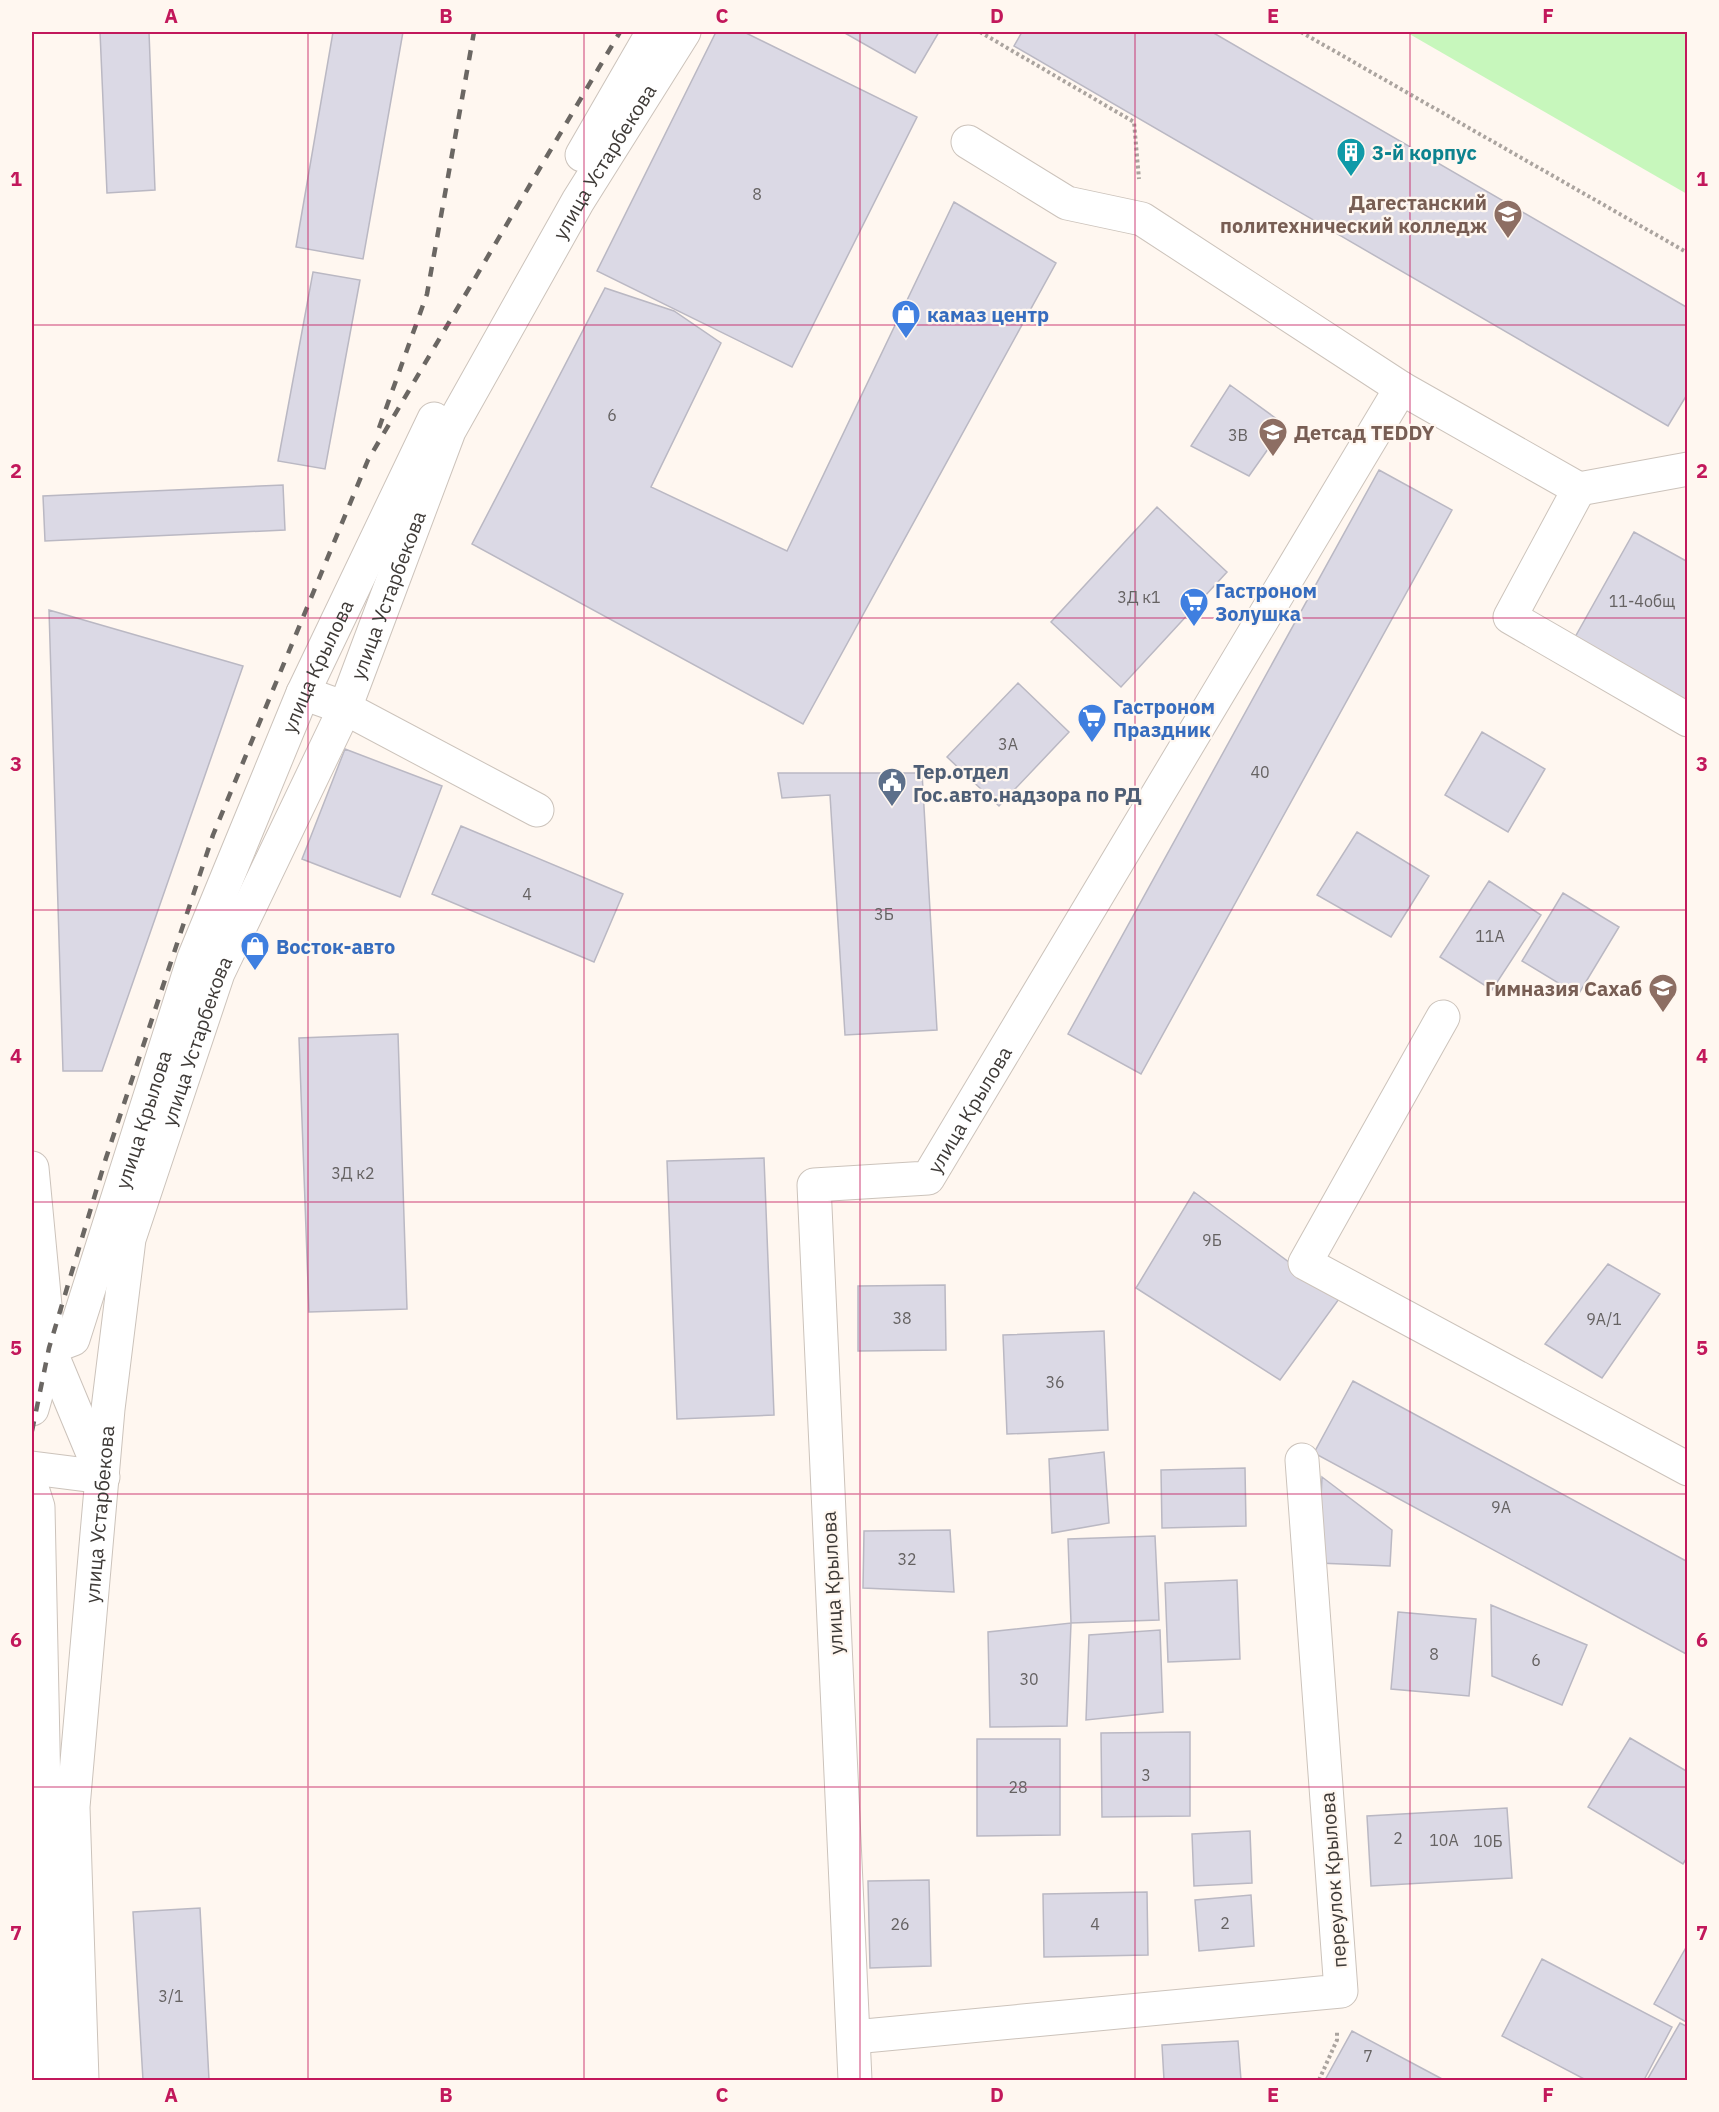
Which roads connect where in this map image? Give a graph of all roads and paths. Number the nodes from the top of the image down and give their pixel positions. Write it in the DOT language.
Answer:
graph roads {
  1 [pos="653,32"];
  2 [pos="684,32"];
  3 [pos="980,32"];
  4 [pos="1301,32"];
  5 [pos="968,142"];
  6 [pos="1142,219"];
  7 [pos="1688,253"];
  8 [pos="1401,388"];
  9 [pos="1688,469"];
  10 [pos="1579,489"];
  11 [pos="303,693"];
  12 [pos="345,708"];
  13 [pos="1688,720"];
  14 [pos="537,810"];
  15 [pos="1443,1017"];
  16 [pos="32,1168"];
  17 [pos="61,1344"];
  18 [pos="32,1409"];
  19 [pos="1302,1460"];
  20 [pos="32,1467"];
  21 [pos="1688,1469"];
  22 [pos="103,1477"];
  23 [pos="35,1497"];
  24 [pos="1341,1991"];
  25 [pos="854,2037"];
  26 [pos="50,2080"];
  27 [pos="82,2080"];
  28 [pos="855,2080"];
  29 [pos="1319,2080"];
  1 -- 11 [label="main road, улица Крылова"];
  2 -- 12 [label="main road, улица Устарбекова"];
  3 -- 6 [label="path"];
  4 -- 7 [label="path"];
  5 -- 6 [label="main road"];
  6 -- 8 [label="main road"];
  8 -- 10 [label="main road"];
  8 -- 25 [label="main road, улица Крылова"];
  9 -- 10 [label="main road"];
  10 -- 13 [label="main road"];
  11 -- 12 [label="main road"];
  11 -- 17 [label="main road, улица Крылова"];
  12 -- 14 [label="main road"];
  12 -- 22 [label="main road, улица Устарбекова"];
  15 -- 21 [label="main road"];
  16 -- 17 [label="main road"];
  17 -- 18 [label="main road, улица Крылова"];
  17 -- 22 [label="main road"];
  19 -- 24 [label="main road, переулок Крылова"];
  20 -- 22 [label="main road"];
  22 -- 27 [label="main road, улица Устарбекова"];
  23 -- 26 [label="main road"];
  24 -- 25 [label="main road, переулок Крылова"];
  24 -- 29 [label="path"];
  25 -- 28 [label="main road, улица Крылова"];
}
